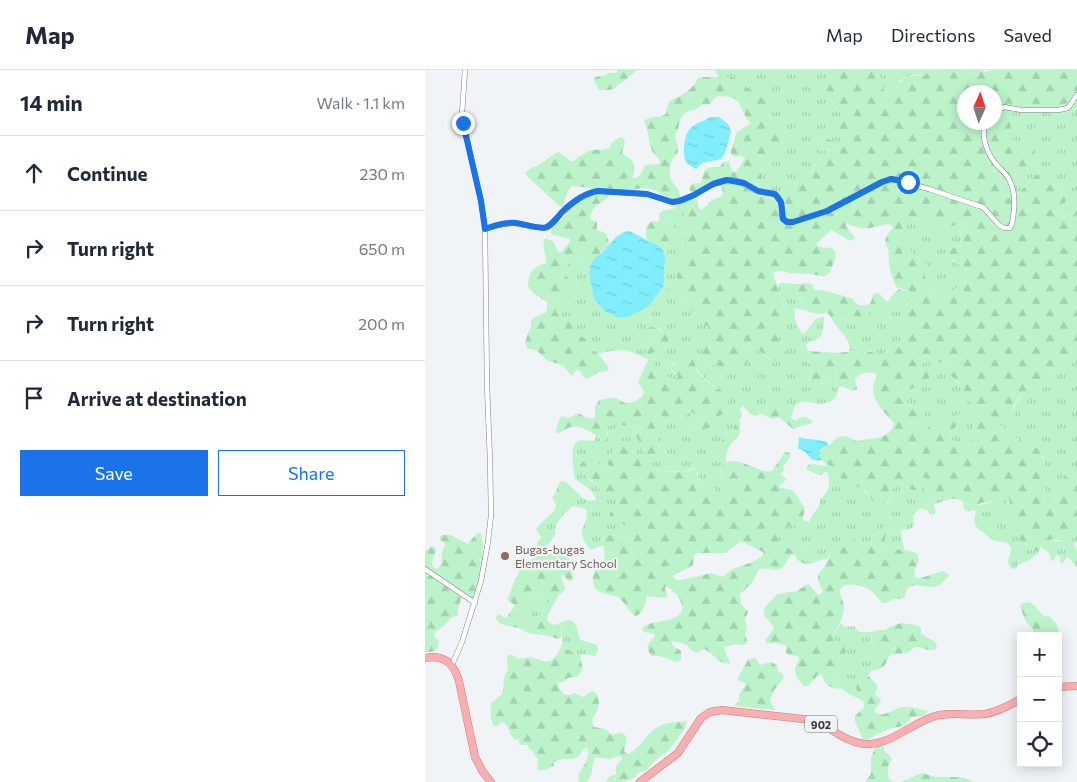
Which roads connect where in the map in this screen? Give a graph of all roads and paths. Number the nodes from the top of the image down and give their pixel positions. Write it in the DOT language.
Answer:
graph roads {
  1 [pos="465,70"];
  2 [pos="1077,95"];
  3 [pos="1002,108"];
  4 [pos="984,130"];
  5 [pos="485,229"];
  6 [pos="425,569"];
  7 [pos="475,603"];
  8 [pos="425,658"];
  9 [pos="452,666"];
  10 [pos="1077,686"];
  11 [pos="1062,687"];
  12 [pos="1017,701"];
  13 [pos="491,782"];
  14 [pos="640,782"];
  1 -- 5 [label="street"];
  2 -- 3 [label="street"];
  4 -- 5 [label="street"];
  5 -- 7 [label="street"];
  6 -- 7 [label="street"];
  7 -- 9 [label="street"];
  8 -- 9 [label="highway"];
  9 -- 13 [label="highway"];
  10 -- 11 [label="highway"];
  12 -- 14 [label="highway, 902"];
}
